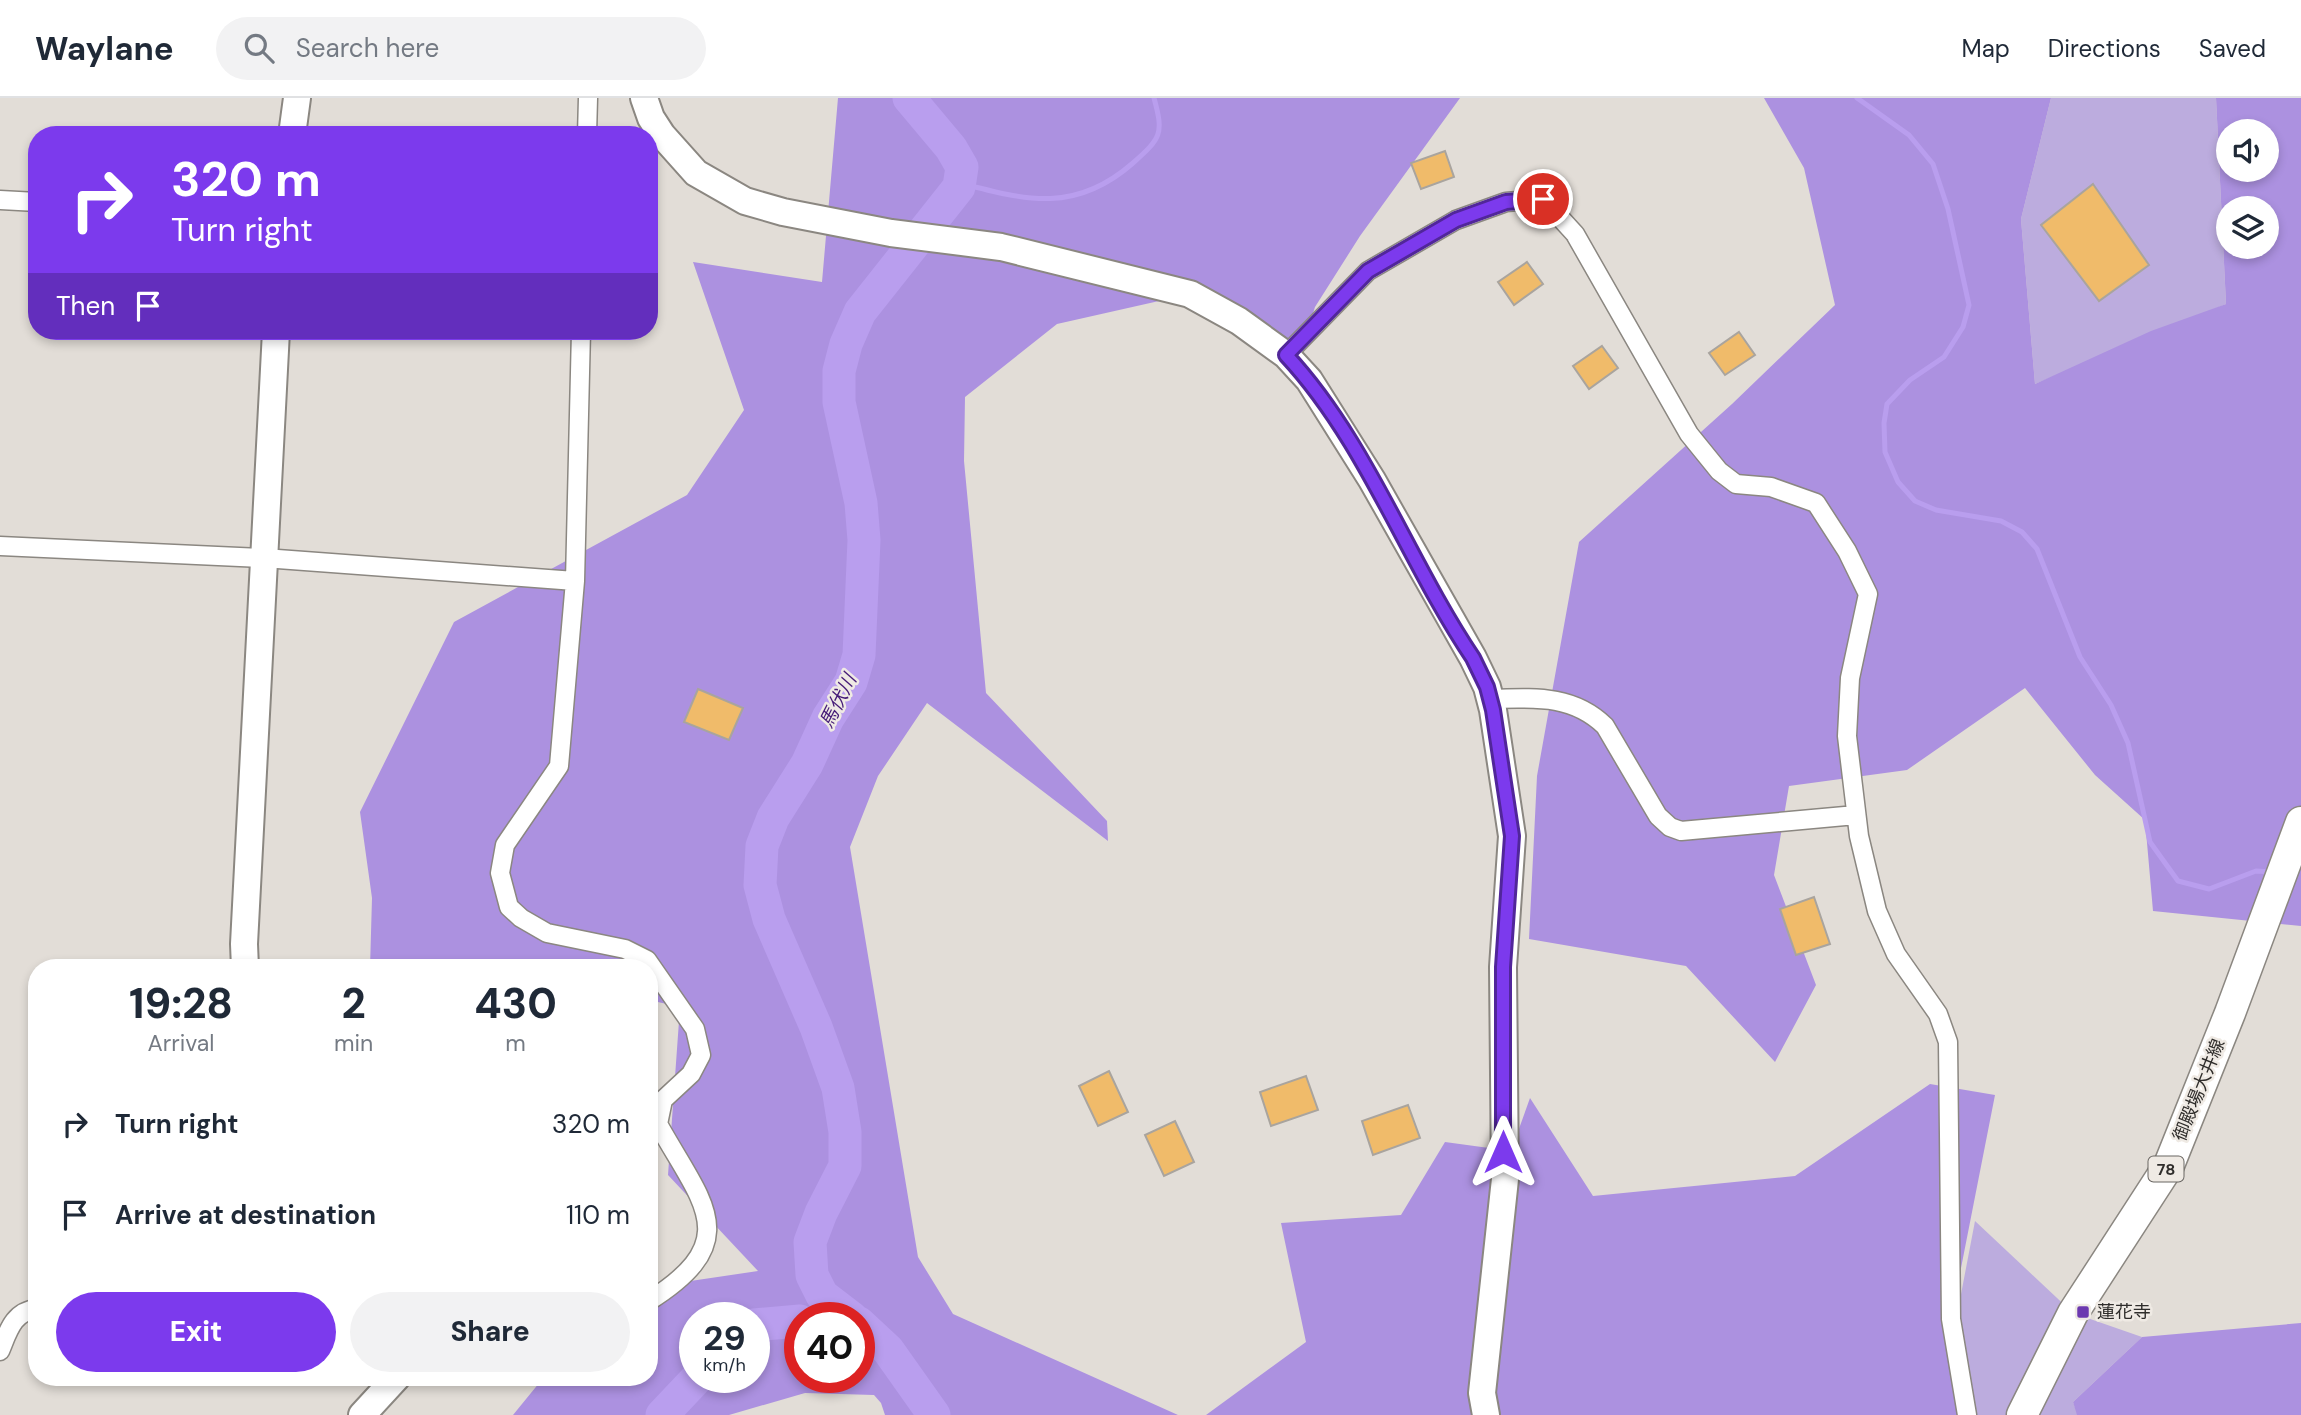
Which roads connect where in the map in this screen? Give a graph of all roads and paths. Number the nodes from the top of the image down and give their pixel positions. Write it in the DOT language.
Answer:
graph roads {
  1 [pos="297,98"];
  2 [pos="588,98"];
  3 [pos="644,98"];
  4 [pos="293,126"];
  5 [pos="587,126"];
  6 [pos="657,126"];
  7 [pos="658,128"];
  8 [pos="0,200"];
  9 [pos="28,202"];
  10 [pos="276,340"];
  11 [pos="581,340"];
  12 [pos="1286,355"];
  13 [pos="0,546"];
  14 [pos="264,558"];
  15 [pos="575,581"];
  16 [pos="1490,699"];
  17 [pos="1856,815"];
  18 [pos="2301,822"];
  19 [pos="245,959"];
  20 [pos="645,959"];
  21 [pos="658,976"];
  22 [pos="658,1124"];
  23 [pos="658,1124"];
  24 [pos="658,1295"];
  25 [pos="28,1311"];
  26 [pos="0,1351"];
  27 [pos="389,1386"];
  28 [pos="362,1415"];
  29 [pos="1486,1415"];
  30 [pos="1967,1415"];
  31 [pos="2022,1415"];
  1 -- 4 [label="street"];
  2 -- 5 [label="street"];
  3 -- 6 [label="street"];
  7 -- 12 [label="street"];
  8 -- 9 [label="street"];
  10 -- 14 [label="street"];
  11 -- 15 [label="street"];
  12 -- 16 [label="street"];
  12 -- 17 [label="street"];
  13 -- 14 [label="street"];
  14 -- 15 [label="street"];
  14 -- 19 [label="street"];
  15 -- 20 [label="street"];
  16 -- 17 [label="street"];
  16 -- 29 [label="street"];
  17 -- 30 [label="street"];
  18 -- 31 [label="main road, 御殿場大井線 / 78"];
  21 -- 22 [label="street"];
  23 -- 24 [label="street"];
  25 -- 26 [label="street"];
  27 -- 28 [label="street"];
}
